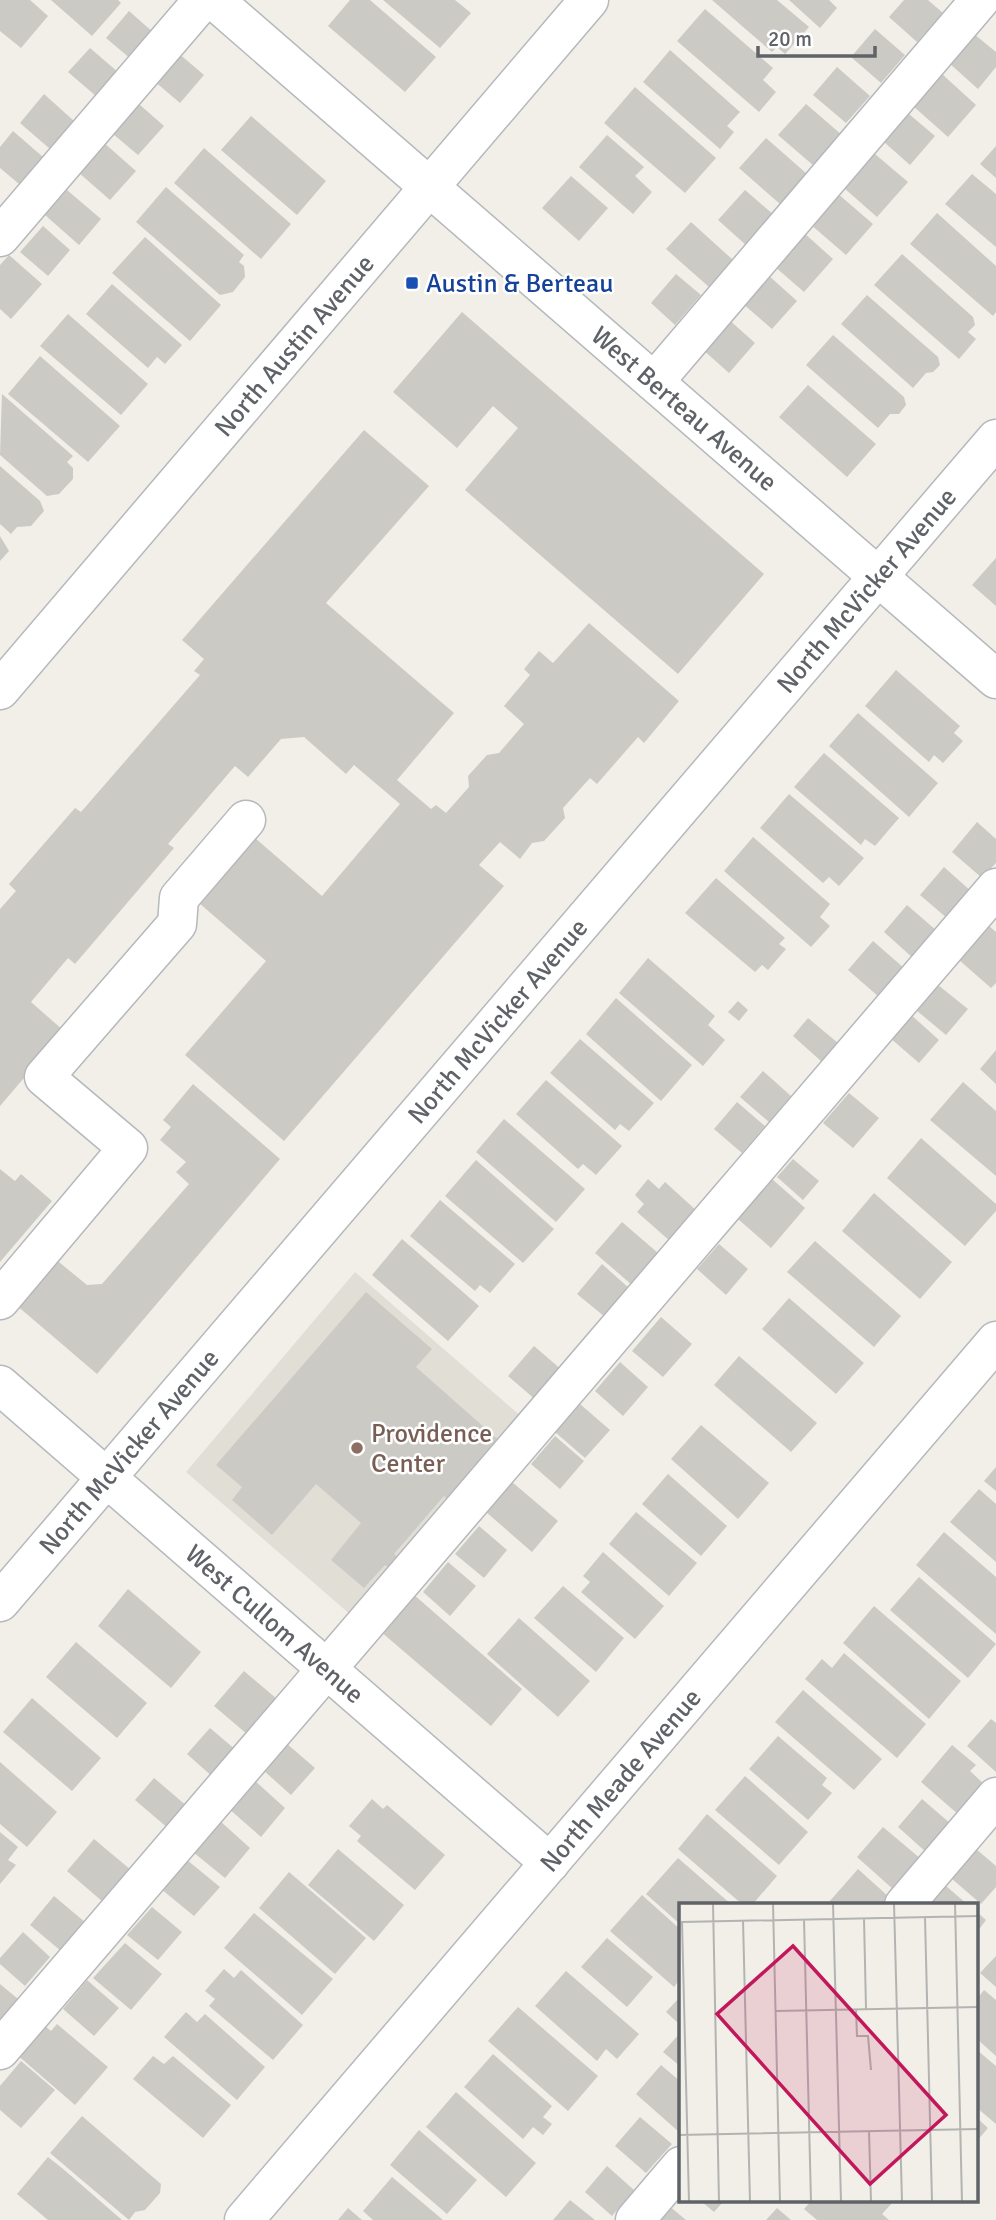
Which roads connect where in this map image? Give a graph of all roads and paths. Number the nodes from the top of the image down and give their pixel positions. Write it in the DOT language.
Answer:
graph roads {
  1 [pos="203,0"];
  2 [pos="214,0"];
  3 [pos="589,0"];
  4 [pos="980,0"];
  5 [pos="430,187"];
  6 [pos="0,237"];
  7 [pos="654,382"];
  8 [pos="996,439"];
  9 [pos="879,576"];
  10 [pos="996,678"];
  11 [pos="0,690"];
  12 [pos="246,820"];
  13 [pos="996,888"];
  14 [pos="0,1300"];
  15 [pos="996,1341"];
  16 [pos="0,1385"];
  17 [pos="107,1478"];
  18 [pos="0,1602"];
  19 [pos="327,1669"];
  20 [pos="996,1797"];
  21 [pos="550,1863"];
  22 [pos="906,1903"];
  23 [pos="0,2050"];
  24 [pos="679,2168"];
  25 [pos="244,2220"];
  26 [pos="635,2220"];
  1 -- 6 [label="street"];
  2 -- 5 [label="street, West Berteau Avenue"];
  3 -- 5 [label="street, North Austin Avenue"];
  4 -- 7 [label="street"];
  5 -- 7 [label="street, West Berteau Avenue"];
  5 -- 11 [label="street, North Austin Avenue"];
  7 -- 9 [label="street, West Berteau Avenue"];
  8 -- 9 [label="street, North McVicker Avenue"];
  9 -- 10 [label="street, West Berteau Avenue"];
  9 -- 17 [label="street, North McVicker Avenue"];
  12 -- 14 [label="street"];
  13 -- 19 [label="street"];
  15 -- 21 [label="street, North Meade Avenue"];
  16 -- 17 [label="street, West Cullom Avenue"];
  17 -- 18 [label="street, North McVicker Avenue"];
  17 -- 19 [label="street, West Cullom Avenue"];
  19 -- 21 [label="street, West Cullom Avenue"];
  19 -- 23 [label="street"];
  20 -- 22 [label="street"];
  21 -- 25 [label="street, North Meade Avenue"];
  24 -- 26 [label="street"];
}
